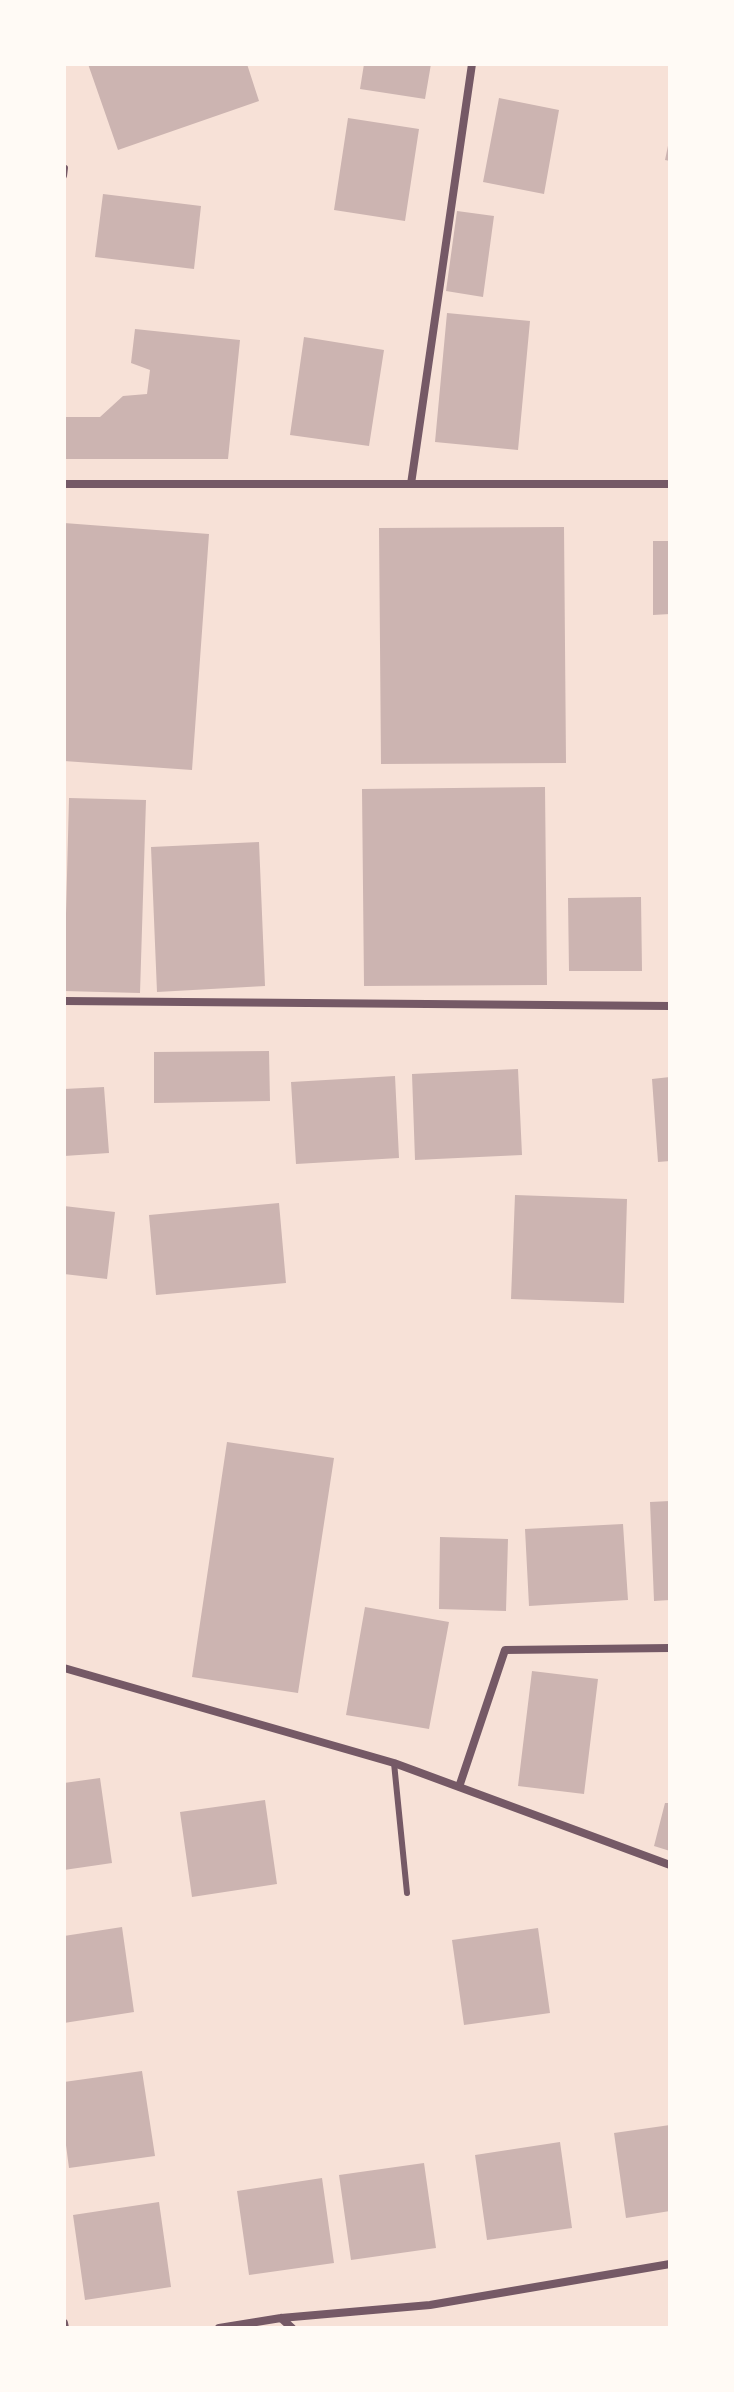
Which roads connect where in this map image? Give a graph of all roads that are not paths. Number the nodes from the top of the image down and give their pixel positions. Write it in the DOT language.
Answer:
graph roads {
  1 [pos="472,64"];
  2 [pos="64,484"];
  3 [pos="411,484"];
  4 [pos="670,484"];
  5 [pos="64,1001"];
  6 [pos="670,1006"];
  7 [pos="670,1648"];
  8 [pos="64,1668"];
  9 [pos="394,1763"];
  10 [pos="459,1787"];
  11 [pos="670,1865"];
  12 [pos="407,1893"];
  13 [pos="670,2264"];
  14 [pos="281,2318"];
  15 [pos="219,2328"];
  16 [pos="292,2328"];
  1 -- 3 [label="street"];
  2 -- 3 [label="street"];
  3 -- 4 [label="street"];
  5 -- 6 [label="street"];
  7 -- 10 [label="street"];
  8 -- 9 [label="street"];
  9 -- 10 [label="street"];
  9 -- 12 [label="lane"];
  10 -- 11 [label="street"];
  13 -- 14 [label="street"];
  14 -- 15 [label="street"];
  14 -- 16 [label="street"];
}
